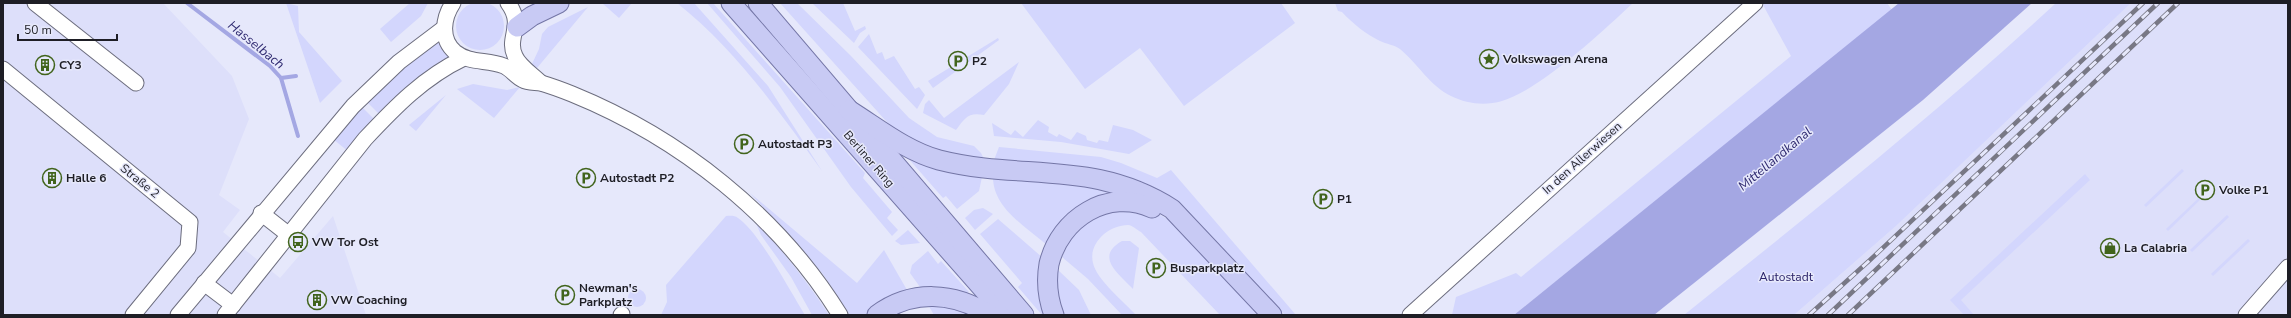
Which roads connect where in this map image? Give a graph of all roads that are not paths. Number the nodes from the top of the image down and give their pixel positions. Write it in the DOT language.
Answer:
graph roads {
  1 [pos="35,3"];
  2 [pos="453,3"];
  3 [pos="508,3"];
  4 [pos="559,3"];
  5 [pos="731,3"];
  6 [pos="758,3"];
  7 [pos="1755,3"];
  8 [pos="444,28"];
  9 [pos="514,35"];
  10 [pos="464,58"];
  11 [pos="487,62"];
  12 [pos="3,69"];
  13 [pos="136,83"];
  14 [pos="541,83"];
  15 [pos="849,110"];
  16 [pos="261,213"];
  17 [pos="289,235"];
  18 [pos="1198,236"];
  19 [pos="2288,267"];
  20 [pos="204,283"];
  21 [pos="229,310"];
  22 [pos="133,315"];
  23 [pos="178,315"];
  24 [pos="840,315"];
  25 [pos="877,315"];
  26 [pos="990,315"];
  27 [pos="1006,315"];
  28 [pos="1024,315"];
  29 [pos="1054,315"];
  30 [pos="1272,315"];
  31 [pos="1410,315"];
  32 [pos="2246,315"];
  1 -- 13 [label="street"];
  2 -- 8 [label="street"];
  3 -- 9 [label="street"];
  4 -- 9 [label="main road"];
  5 -- 27 [label="main road, Berliner Ring"];
  6 -- 15 [label="main road, Berliner Ring"];
  7 -- 31 [label="street, In den Allerwiesen"];
  8 -- 10 [label="street"];
  8 -- 16 [label="street"];
  9 -- 11 [label="street"];
  9 -- 14 [label="street"];
  10 -- 11 [label="street"];
  10 -- 17 [label="street"];
  11 -- 14 [label="street"];
  12 -- 22 [label="street, Straße 2"];
  14 -- 24 [label="street"];
  15 -- 18 [label="main road"];
  15 -- 28 [label="main road, Berliner Ring"];
  16 -- 17 [label="street"];
  16 -- 20 [label="street"];
  17 -- 21 [label="street"];
  18 -- 29 [label="main road"];
  18 -- 30 [label="main road"];
  19 -- 32 [label="street"];
  20 -- 21 [label="street"];
  20 -- 23 [label="street"];
  25 -- 26 [label="main road"];
}
